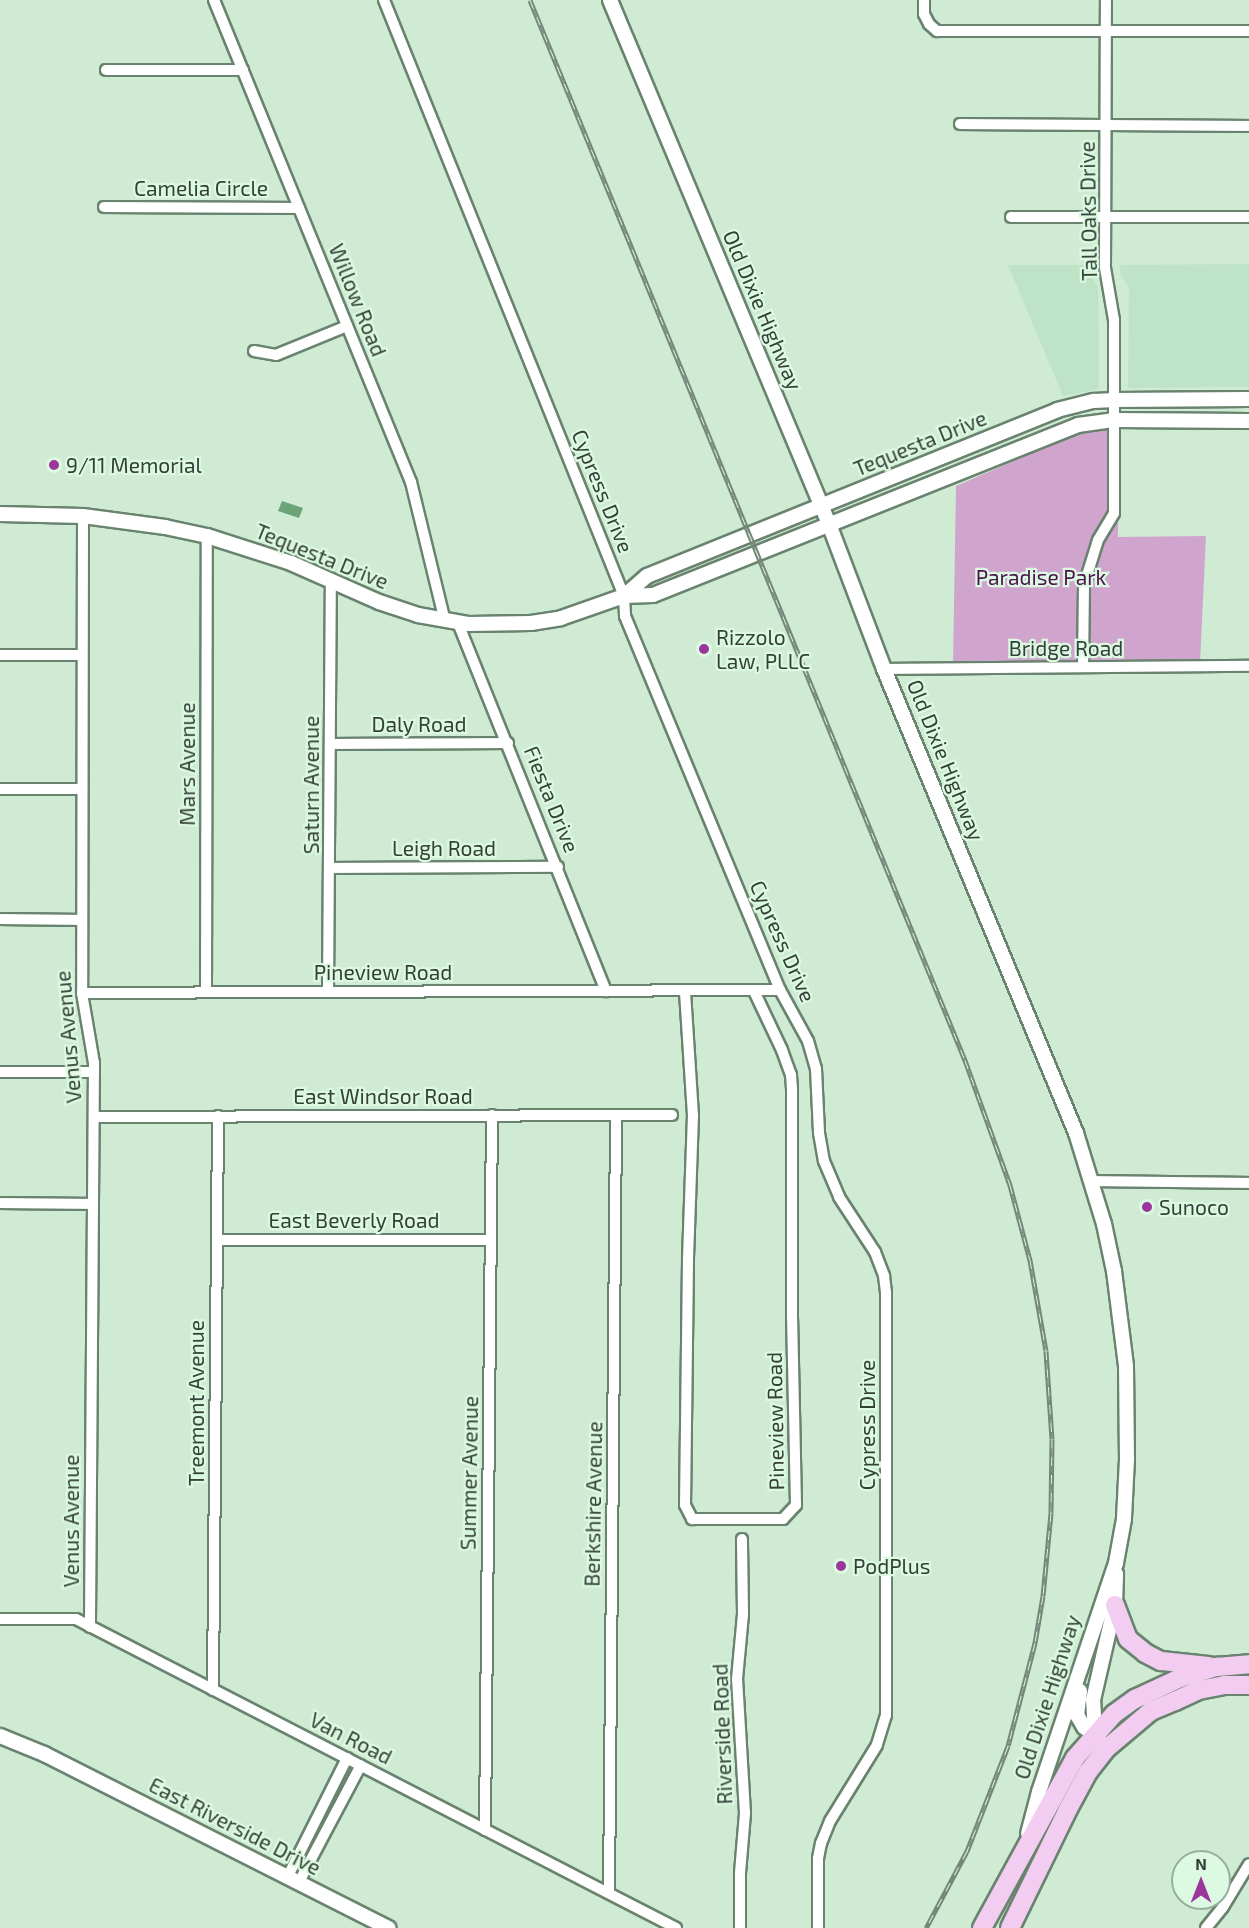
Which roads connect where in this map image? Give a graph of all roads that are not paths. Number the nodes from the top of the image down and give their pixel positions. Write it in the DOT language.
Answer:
graph roads {
  1 [pos="214,0"];
  2 [pos="384,0"];
  3 [pos="610,0"];
  4 [pos="924,0"];
  5 [pos="1106,0"];
  6 [pos="1249,31"];
  7 [pos="1106,33"];
  8 [pos="106,70"];
  9 [pos="243,70"];
  10 [pos="960,124"];
  11 [pos="1106,125"];
  12 [pos="1249,126"];
  13 [pos="104,207"];
  14 [pos="299,208"];
  15 [pos="1107,216"];
  16 [pos="1011,217"];
  17 [pos="1249,218"];
  18 [pos="348,326"];
  19 [pos="254,351"];
  20 [pos="1249,399"];
  21 [pos="1115,400"];
  22 [pos="1116,420"];
  23 [pos="1249,421"];
  24 [pos="821,506"];
  25 [pos="0,514"];
  26 [pos="83,516"];
  27 [pos="829,524"];
  28 [pos="207,536"];
  29 [pos="330,579"];
  30 [pos="624,596"];
  31 [pos="452,622"];
  32 [pos="82,655"];
  33 [pos="0,656"];
  34 [pos="1249,666"];
  35 [pos="1083,668"];
  36 [pos="884,669"];
  37 [pos="508,743"];
  38 [pos="330,744"];
  39 [pos="0,789"];
  40 [pos="82,789"];
  41 [pos="558,867"];
  42 [pos="330,868"];
  43 [pos="0,919"];
  44 [pos="82,920"];
  45 [pos="780,987"];
  46 [pos="606,991"];
  47 [pos="754,991"];
  48 [pos="206,992"];
  49 [pos="328,992"];
  50 [pos="685,992"];
  51 [pos="81,993"];
  52 [pos="0,1072"];
  53 [pos="94,1072"];
  54 [pos="492,1115"];
  55 [pos="616,1115"];
  56 [pos="672,1115"];
  57 [pos="218,1116"];
  58 [pos="94,1117"];
  59 [pos="1092,1181"];
  60 [pos="1249,1183"];
  61 [pos="0,1203"];
  62 [pos="93,1204"];
  63 [pos="217,1240"];
  64 [pos="491,1240"];
  65 [pos="742,1539"];
  66 [pos="1116,1563"];
  67 [pos="1116,1605"];
  68 [pos="0,1619"];
  69 [pos="90,1627"];
  70 [pos="1094,1627"];
  71 [pos="1249,1664"];
  72 [pos="1217,1667"];
  73 [pos="1249,1685"];
  74 [pos="213,1690"];
  75 [pos="0,1736"];
  76 [pos="1100,1742"];
  77 [pos="347,1758"];
  78 [pos="361,1765"];
  79 [pos="485,1830"];
  80 [pos="1025,1847"];
  81 [pos="1249,1864"];
  82 [pos="1246,1874"];
  83 [pos="293,1879"];
  84 [pos="609,1893"];
  85 [pos="389,1928"];
  86 [pos="675,1928"];
  87 [pos="740,1928"];
  88 [pos="818,1928"];
  89 [pos="982,1928"];
  90 [pos="1010,1928"];
  91 [pos="1206,1928"];
  1 -- 9 [label="street, Willow Road"];
  2 -- 30 [label="street, Cypress Drive"];
  3 -- 24 [label="street, Old Dixie Highway"];
  4 -- 7 [label="street"];
  5 -- 7 [label="street, Tall Oaks Drive"];
  6 -- 7 [label="street"];
  7 -- 11 [label="street, Tall Oaks Drive"];
  8 -- 9 [label="street"];
  9 -- 14 [label="street, Willow Road"];
  10 -- 11 [label="street"];
  11 -- 12 [label="street"];
  11 -- 15 [label="street, Tall Oaks Drive"];
  13 -- 14 [label="street, Camelia Circle"];
  14 -- 18 [label="street, Willow Road"];
  15 -- 16 [label="street"];
  15 -- 17 [label="street"];
  15 -- 21 [label="street, Tall Oaks Drive"];
  18 -- 19 [label="street"];
  18 -- 31 [label="street, Willow Road"];
  20 -- 21 [label="street, Tequesta Drive"];
  21 -- 22 [label="street, Tall Oaks Drive"];
  21 -- 24 [label="street, Tequesta Drive"];
  22 -- 23 [label="street, Tequesta Drive"];
  22 -- 27 [label="street, Tequesta Drive"];
  22 -- 35 [label="street, Tall Oaks Drive"];
  24 -- 27 [label="street, Old Dixie Highway"];
  24 -- 30 [label="street, Tequesta Drive"];
  25 -- 26 [label="street, Tequesta Drive"];
  26 -- 28 [label="street, Tequesta Drive"];
  26 -- 32 [label="street, Venus Avenue"];
  27 -- 30 [label="street, Tequesta Drive"];
  27 -- 36 [label="street, Old Dixie Highway"];
  28 -- 29 [label="street, Tequesta Drive"];
  28 -- 48 [label="street, Mars Avenue"];
  29 -- 31 [label="street, Tequesta Drive"];
  29 -- 38 [label="street, Saturn Avenue"];
  30 -- 31 [label="street, Tequesta Drive"];
  30 -- 45 [label="street, Cypress Drive"];
  31 -- 37 [label="street, Fiesta Drive"];
  32 -- 33 [label="street"];
  32 -- 40 [label="street, Venus Avenue"];
  34 -- 35 [label="street, Bridge Road"];
  35 -- 36 [label="street, Bridge Road"];
  36 -- 59 [label="street, Old Dixie Highway"];
  37 -- 38 [label="street, Daly Road"];
  37 -- 41 [label="street, Fiesta Drive"];
  38 -- 42 [label="street, Saturn Avenue"];
  39 -- 40 [label="street"];
  40 -- 44 [label="street, Venus Avenue"];
  41 -- 42 [label="street, Leigh Road"];
  41 -- 46 [label="street, Fiesta Drive"];
  42 -- 49 [label="street, Saturn Avenue"];
  43 -- 44 [label="street"];
  44 -- 51 [label="street, Venus Avenue"];
  45 -- 47 [label="street, Pineview Road"];
  45 -- 88 [label="street, Cypress Drive"];
  46 -- 49 [label="street, Pineview Road"];
  46 -- 50 [label="street, Pineview Road"];
  47 -- 50 [label="street, Pineview Road"];
  47 -- 50 [label="street, Pineview Road"];
  48 -- 49 [label="street, Pineview Road"];
  48 -- 51 [label="street, Pineview Road"];
  51 -- 53 [label="street, Venus Avenue"];
  52 -- 53 [label="street"];
  53 -- 58 [label="street, Venus Avenue"];
  54 -- 55 [label="street, East Windsor Road"];
  54 -- 57 [label="street, East Windsor Road"];
  54 -- 64 [label="street, Summer Avenue"];
  55 -- 56 [label="street, East Windsor Road"];
  55 -- 84 [label="street, Berkshire Avenue"];
  57 -- 58 [label="street, East Windsor Road"];
  57 -- 63 [label="street, Treemont Avenue"];
  58 -- 62 [label="street, Venus Avenue"];
  59 -- 60 [label="street"];
  59 -- 66 [label="street, Old Dixie Highway"];
  61 -- 62 [label="street"];
  62 -- 69 [label="street, Venus Avenue"];
  63 -- 64 [label="street, East Beverly Road"];
  63 -- 74 [label="street, Treemont Avenue"];
  64 -- 79 [label="street, Summer Avenue"];
  65 -- 87 [label="street, Riverside Road"];
  66 -- 67 [label="street, Old Dixie Highway"];
  66 -- 70 [label="street, Old Dixie Highway"];
  67 -- 72 [label="main road"];
  67 -- 76 [label="street, Old Dixie Highway"];
  68 -- 69 [label="street, Van Road"];
  69 -- 74 [label="street, Van Road"];
  70 -- 76 [label="street"];
  70 -- 80 [label="street, Old Dixie Highway"];
  71 -- 72 [label="main road, Old Dixie Highway"];
  72 -- 76 [label="main road, Old Dixie Highway"];
  73 -- 76 [label="main road, Old Dixie Highway"];
  74 -- 77 [label="street, Van Road"];
  75 -- 83 [label="street, East Riverside Drive"];
  76 -- 80 [label="main road, Old Dixie Highway"];
  76 -- 90 [label="main road, Old Dixie Highway"];
  77 -- 78 [label="street, Van Road"];
  77 -- 83 [label="street"];
  78 -- 79 [label="street, Van Road"];
  78 -- 83 [label="street"];
  79 -- 84 [label="street, Van Road"];
  80 -- 89 [label="main road, Old Dixie Highway"];
  81 -- 82 [label="street"];
  82 -- 91 [label="street"];
  83 -- 85 [label="street, East Riverside Drive"];
  84 -- 86 [label="street, Van Road"];
}
